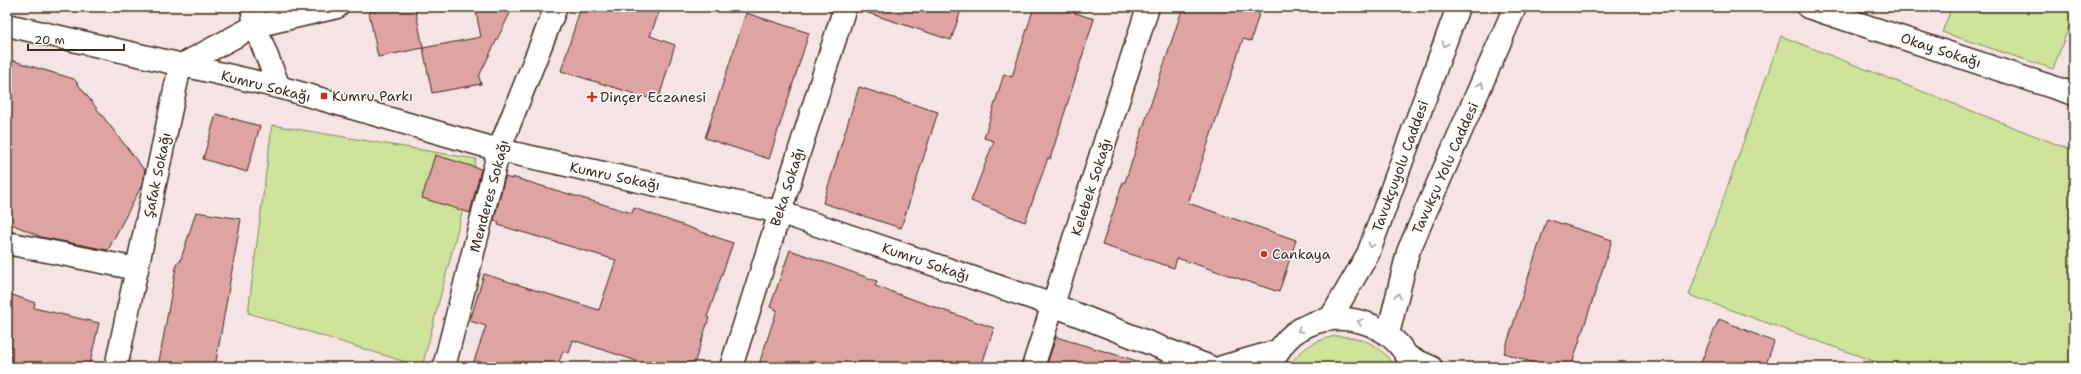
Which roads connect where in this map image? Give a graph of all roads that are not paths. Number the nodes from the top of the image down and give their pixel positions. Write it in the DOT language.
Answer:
graph roads {
  1 [pos="337,7"];
  2 [pos="556,7"];
  3 [pos="845,7"];
  4 [pos="1148,7"];
  5 [pos="1458,7"];
  6 [pos="1515,7"];
  7 [pos="1808,7"];
  8 [pos="253,17"];
  9 [pos="7,26"];
  10 [pos="180,66"];
  11 [pos="279,88"];
  12 [pos="2074,94"];
  13 [pos="499,150"];
  14 [pos="779,212"];
  15 [pos="7,243"];
  16 [pos="137,269"];
  17 [pos="1053,305"];
  18 [pos="1330,319"];
  19 [pos="1388,334"];
  20 [pos="1274,359"];
  21 [pos="1410,362"];
  22 [pos="116,367"];
  23 [pos="444,367"];
  24 [pos="731,367"];
  25 [pos="1033,367"];
  26 [pos="1210,367"];
  27 [pos="1222,367"];
  28 [pos="1431,367"];
  1 -- 8 [label="street"];
  2 -- 13 [label="street, Menderes Sokağı"];
  3 -- 14 [label="street, Beka Sokağı"];
  4 -- 17 [label="street, Kelebek Sokağı"];
  5 -- 18 [label="street, Tavukçuyolu Caddesi, one-way"];
  19 -- 6 [label="street, Tavukçu Yolu Caddesi, one-way"];
  7 -- 12 [label="street, Okay Sokağı"];
  8 -- 10 [label="street"];
  8 -- 11 [label="street"];
  9 -- 10 [label="street, Kumru Sokağı"];
  10 -- 11 [label="street, Kumru Sokağı"];
  10 -- 16 [label="street, Şafak Sokağı"];
  11 -- 13 [label="street, Kumru Sokağı"];
  13 -- 14 [label="street, Kumru Sokağı"];
  13 -- 23 [label="street, Menderes Sokağı"];
  14 -- 17 [label="street, Kumru Sokağı"];
  14 -- 24 [label="street, Beka Sokağı"];
  15 -- 16 [label="street"];
  16 -- 22 [label="street, Şafak Sokağı"];
  17 -- 25 [label="street, Kelebek Sokağı"];
  17 -- 26 [label="street, Kumru Sokağı"];
  19 -- 18 [label="street, one-way"];
  18 -- 20 [label="street, one-way"];
  19 -- 21 [label="street"];
  20 -- 27 [label="street"];
  21 -- 28 [label="street"];
}
